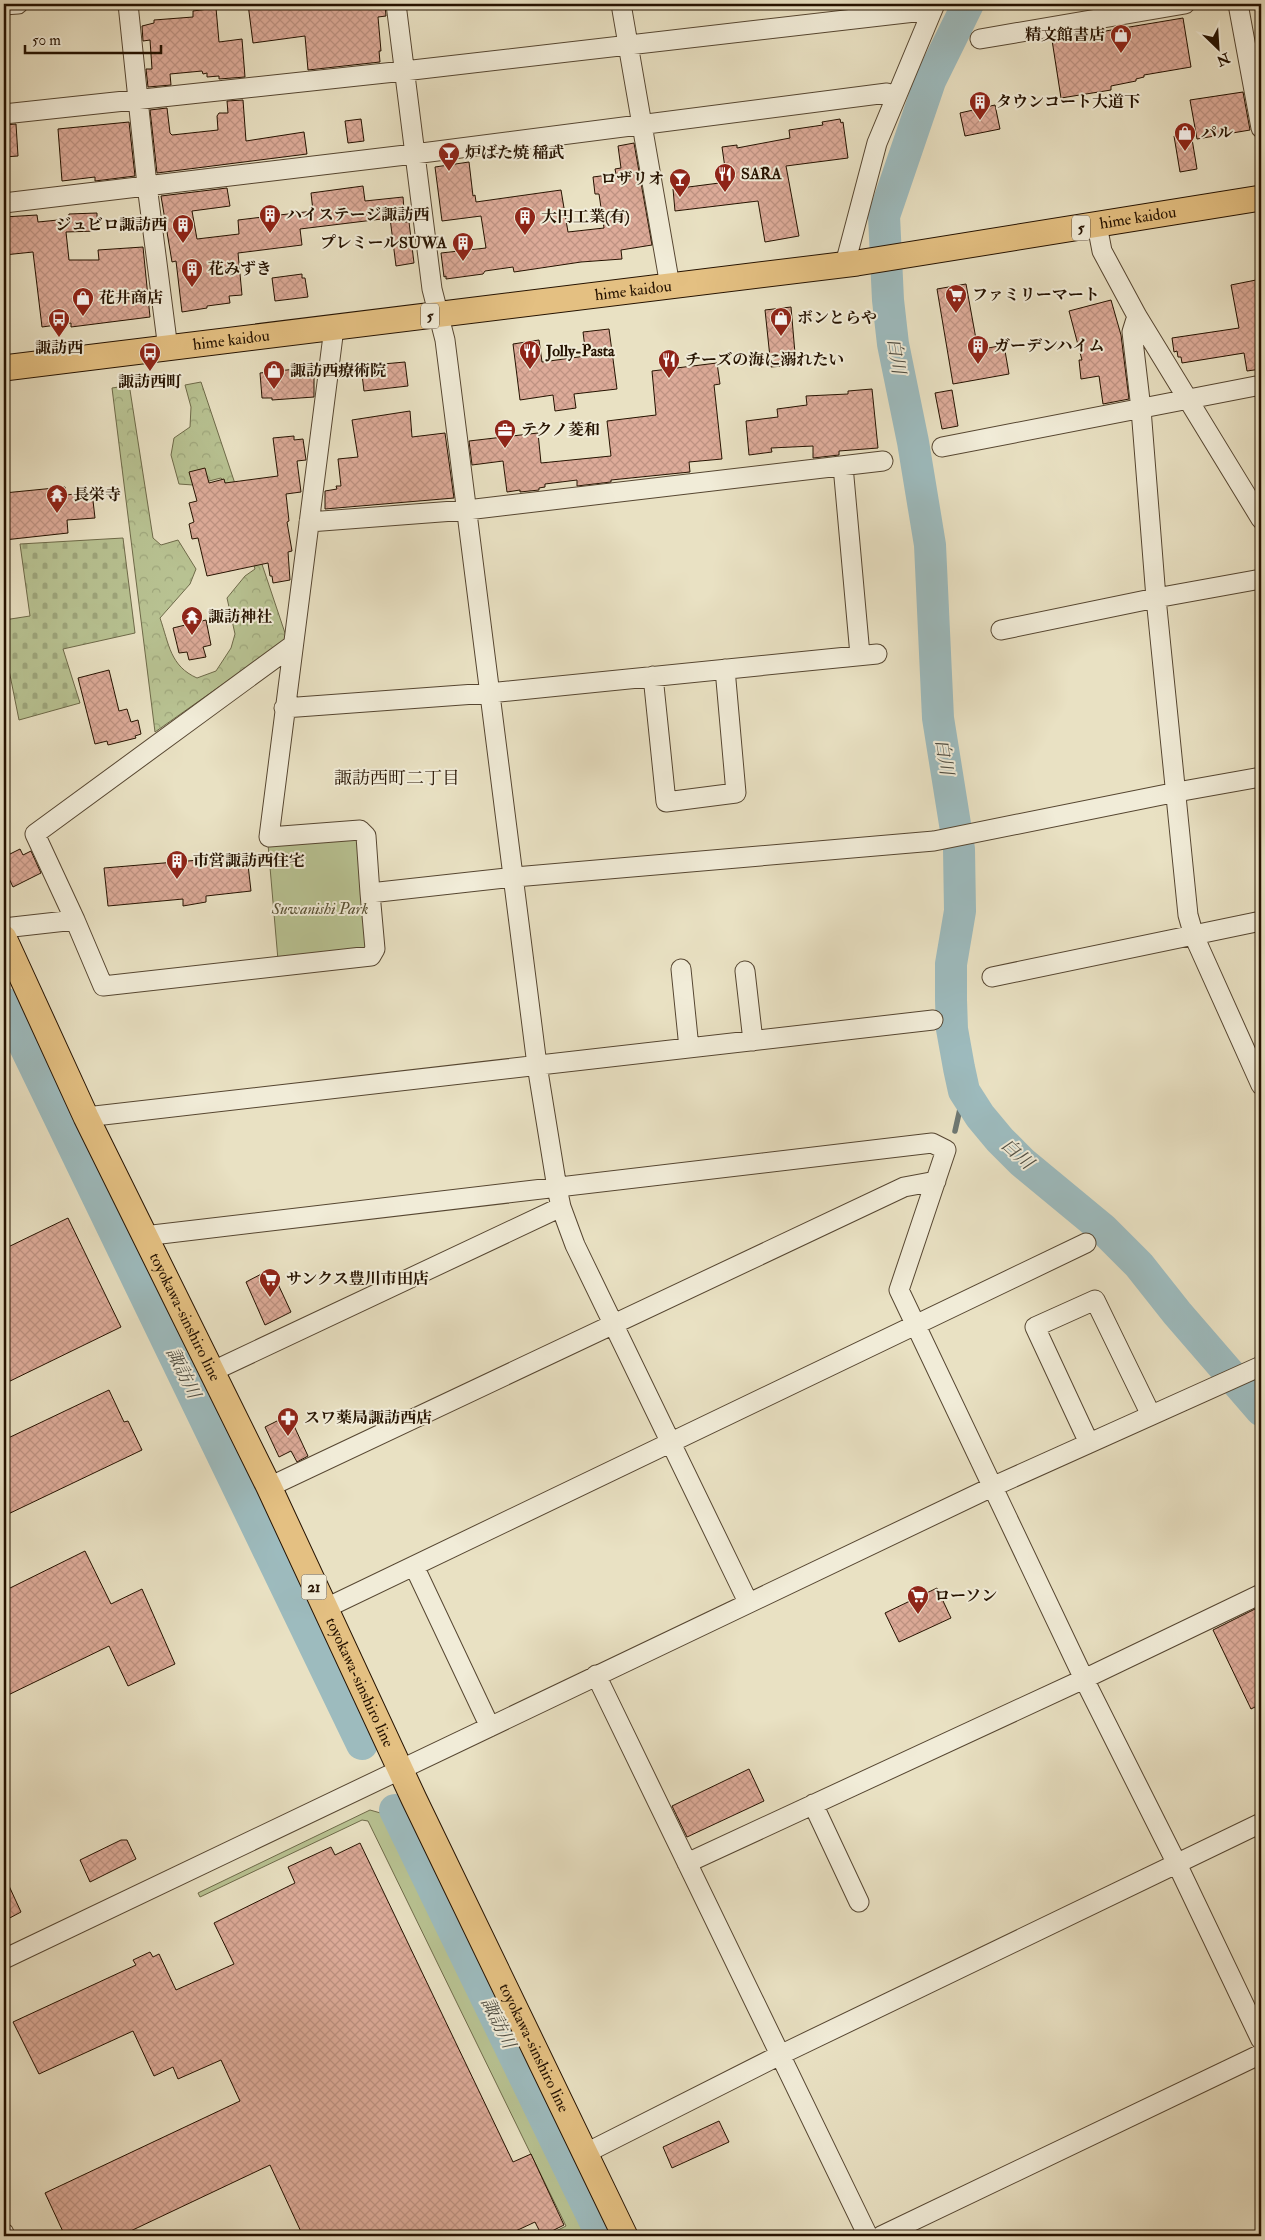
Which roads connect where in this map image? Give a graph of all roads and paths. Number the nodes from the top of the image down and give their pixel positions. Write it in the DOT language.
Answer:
graph roads {
  1 [pos="18,4"];
  2 [pos="128,4"];
  3 [pos="396,4"];
  4 [pos="621,4"];
  5 [pos="1185,4"];
  6 [pos="1238,4"];
  7 [pos="4,6"];
  8 [pos="933,7"];
  9 [pos="980,39"];
  10 [pos="628,44"];
  11 [pos="404,71"];
  12 [pos="887,93"];
  13 [pos="138,99"];
  14 [pos="4,114"];
  15 [pos="642,123"];
  16 [pos="1261,128"];
  17 [pos="414,154"];
  18 [pos="147,185"];
  19 [pos="1261,198"];
  20 [pos="4,203"];
  21 [pos="1097,225"];
  22 [pos="851,264"];
  23 [pos="670,286"];
  24 [pos="438,315"];
  25 [pos="1137,316"];
  26 [pos="334,328"];
  27 [pos="168,348"];
  28 [pos="4,368"];
  29 [pos="1261,385"];
  30 [pos="1188,400"];
  31 [pos="1141,409"];
  32 [pos="942,446"];
  33 [pos="883,462"];
  34 [pos="843,466"];
  35 [pos="467,510"];
  36 [pos="1261,519"];
  37 [pos="309,522"];
  38 [pos="1261,579"];
  39 [pos="1156,598"];
  40 [pos="1001,630"];
  41 [pos="293,645"];
  42 [pos="726,669"];
  43 [pos="653,676"];
  44 [pos="489,693"];
  45 [pos="284,708"];
  46 [pos="1261,777"];
  47 [pos="1176,792"];
  48 [pos="515,877"];
  49 [pos="370,892"];
  50 [pos="75,920"];
  51 [pos="1261,921"];
  52 [pos="4,928"];
  53 [pos="1194,936"];
  54 [pos="4,938"];
  55 [pos="681,969"];
  56 [pos="745,971"];
  57 [pos="992,977"];
  58 [pos="933,1020"];
  59 [pos="753,1040"];
  60 [pos="690,1048"];
  61 [pos="537,1065"];
  62 [pos="1261,1085"];
  63 [pos="86,1117"];
  64 [pos="936,1181"];
  65 [pos="557,1188"];
  66 [pos="561,1207"];
  67 [pos="144,1236"];
  68 [pos="1086,1243"];
  69 [pos="613,1324"];
  70 [pos="915,1325"];
  71 [pos="1261,1366"];
  72 [pos="211,1372"];
  73 [pos="1151,1415"];
  74 [pos="670,1442"];
  75 [pos="1089,1443"];
  76 [pos="992,1486"];
  77 [pos="269,1487"];
  78 [pos="414,1566"];
  79 [pos="1261,1594"];
  80 [pos="748,1602"];
  81 [pos="324,1609"];
  82 [pos="596,1675"];
  83 [pos="1084,1679"];
  84 [pos="490,1727"];
  85 [pos="401,1770"];
  86 [pos="813,1804"];
  87 [pos="1261,1823"];
  88 [pos="687,1863"];
  89 [pos="1177,1864"];
  90 [pos="859,1902"];
  91 [pos="4,1959"];
  92 [pos="1261,2040"];
  93 [pos="1261,2054"];
  94 [pos="780,2055"];
  95 [pos="586,2153"];
  96 [pos="625,2236"];
  97 [pos="868,2236"];
  98 [pos="881,2236"];
  1 -- 7 [label="street"];
  2 -- 13 [label="street"];
  3 -- 11 [label="street"];
  4 -- 10 [label="street"];
  5 -- 9 [label="street"];
  6 -- 16 [label="street"];
  8 -- 10 [label="street"];
  8 -- 22 [label="street"];
  10 -- 11 [label="street"];
  10 -- 15 [label="street"];
  11 -- 13 [label="street"];
  11 -- 17 [label="street"];
  12 -- 15 [label="street"];
  13 -- 14 [label="street"];
  13 -- 18 [label="street"];
  15 -- 17 [label="street"];
  15 -- 23 [label="street"];
  17 -- 18 [label="street"];
  17 -- 24 [label="street"];
  18 -- 20 [label="street"];
  18 -- 27 [label="street"];
  19 -- 21 [label="main road, hime kaidou / 5"];
  21 -- 22 [label="main road, hime kaidou / 5"];
  21 -- 25 [label="street"];
  22 -- 23 [label="main road, hime kaidou / 5"];
  23 -- 24 [label="main road, hime kaidou / 5"];
  24 -- 26 [label="main road, hime kaidou / 5"];
  24 -- 35 [label="street"];
  25 -- 30 [label="street"];
  25 -- 31 [label="street"];
  26 -- 27 [label="main road, hime kaidou / 5"];
  26 -- 37 [label="street"];
  27 -- 28 [label="main road, hime kaidou / 5"];
  29 -- 30 [label="street"];
  30 -- 31 [label="street"];
  30 -- 36 [label="street"];
  31 -- 32 [label="street"];
  31 -- 39 [label="street"];
  33 -- 34 [label="street"];
  34 -- 35 [label="street"];
  34 -- 42 [label="street"];
  35 -- 37 [label="street"];
  35 -- 44 [label="street"];
  37 -- 41 [label="street"];
  38 -- 39 [label="street"];
  39 -- 40 [label="street"];
  39 -- 47 [label="street"];
  41 -- 45 [label="street"];
  41 -- 50 [label="street"];
  42 -- 43 [label="street"];
  42 -- 43 [label="street"];
  43 -- 44 [label="street"];
  44 -- 45 [label="street"];
  44 -- 48 [label="street"];
  45 -- 49 [label="street"];
  46 -- 47 [label="street"];
  47 -- 48 [label="street"];
  47 -- 53 [label="street"];
  48 -- 49 [label="street"];
  48 -- 61 [label="street"];
  49 -- 50 [label="street"];
  50 -- 52 [label="street"];
  51 -- 53 [label="street"];
  53 -- 57 [label="street"];
  53 -- 62 [label="street"];
  54 -- 63 [label="main road, toyokawa-sinshiro line / 21"];
  55 -- 60 [label="street"];
  56 -- 59 [label="street"];
  58 -- 59 [label="street"];
  59 -- 60 [label="street"];
  60 -- 61 [label="street"];
  61 -- 63 [label="street"];
  61 -- 65 [label="street"];
  63 -- 67 [label="main road, toyokawa-sinshiro line / 21"];
  64 -- 65 [label="street"];
  64 -- 69 [label="street"];
  64 -- 70 [label="street"];
  65 -- 66 [label="street"];
  65 -- 67 [label="street"];
  66 -- 69 [label="street"];
  66 -- 72 [label="street"];
  67 -- 72 [label="main road, toyokawa-sinshiro line / 21"];
  68 -- 70 [label="street"];
  69 -- 74 [label="street"];
  69 -- 77 [label="street"];
  70 -- 74 [label="street"];
  70 -- 76 [label="street"];
  71 -- 73 [label="street"];
  72 -- 77 [label="main road, toyokawa-sinshiro line / 21"];
  73 -- 75 [label="street"];
  73 -- 75 [label="street"];
  74 -- 78 [label="street"];
  74 -- 80 [label="street"];
  75 -- 76 [label="street"];
  76 -- 80 [label="street"];
  76 -- 83 [label="street"];
  77 -- 81 [label="main road, toyokawa-sinshiro line / 21"];
  78 -- 81 [label="street"];
  78 -- 84 [label="street"];
  79 -- 83 [label="street"];
  80 -- 82 [label="street"];
  81 -- 85 [label="main road, toyokawa-sinshiro line / 21"];
  82 -- 84 [label="street"];
  82 -- 88 [label="street"];
  83 -- 86 [label="street"];
  83 -- 89 [label="street"];
  84 -- 85 [label="street"];
  85 -- 91 [label="street"];
  85 -- 95 [label="main road, toyokawa-sinshiro line / 21"];
  86 -- 88 [label="street"];
  86 -- 90 [label="street"];
  87 -- 89 [label="street"];
  88 -- 94 [label="street"];
  89 -- 92 [label="street"];
  89 -- 94 [label="street"];
  93 -- 98 [label="street"];
  94 -- 95 [label="street"];
  94 -- 97 [label="street"];
  95 -- 96 [label="main road, toyokawa-sinshiro line / 21"];
}
